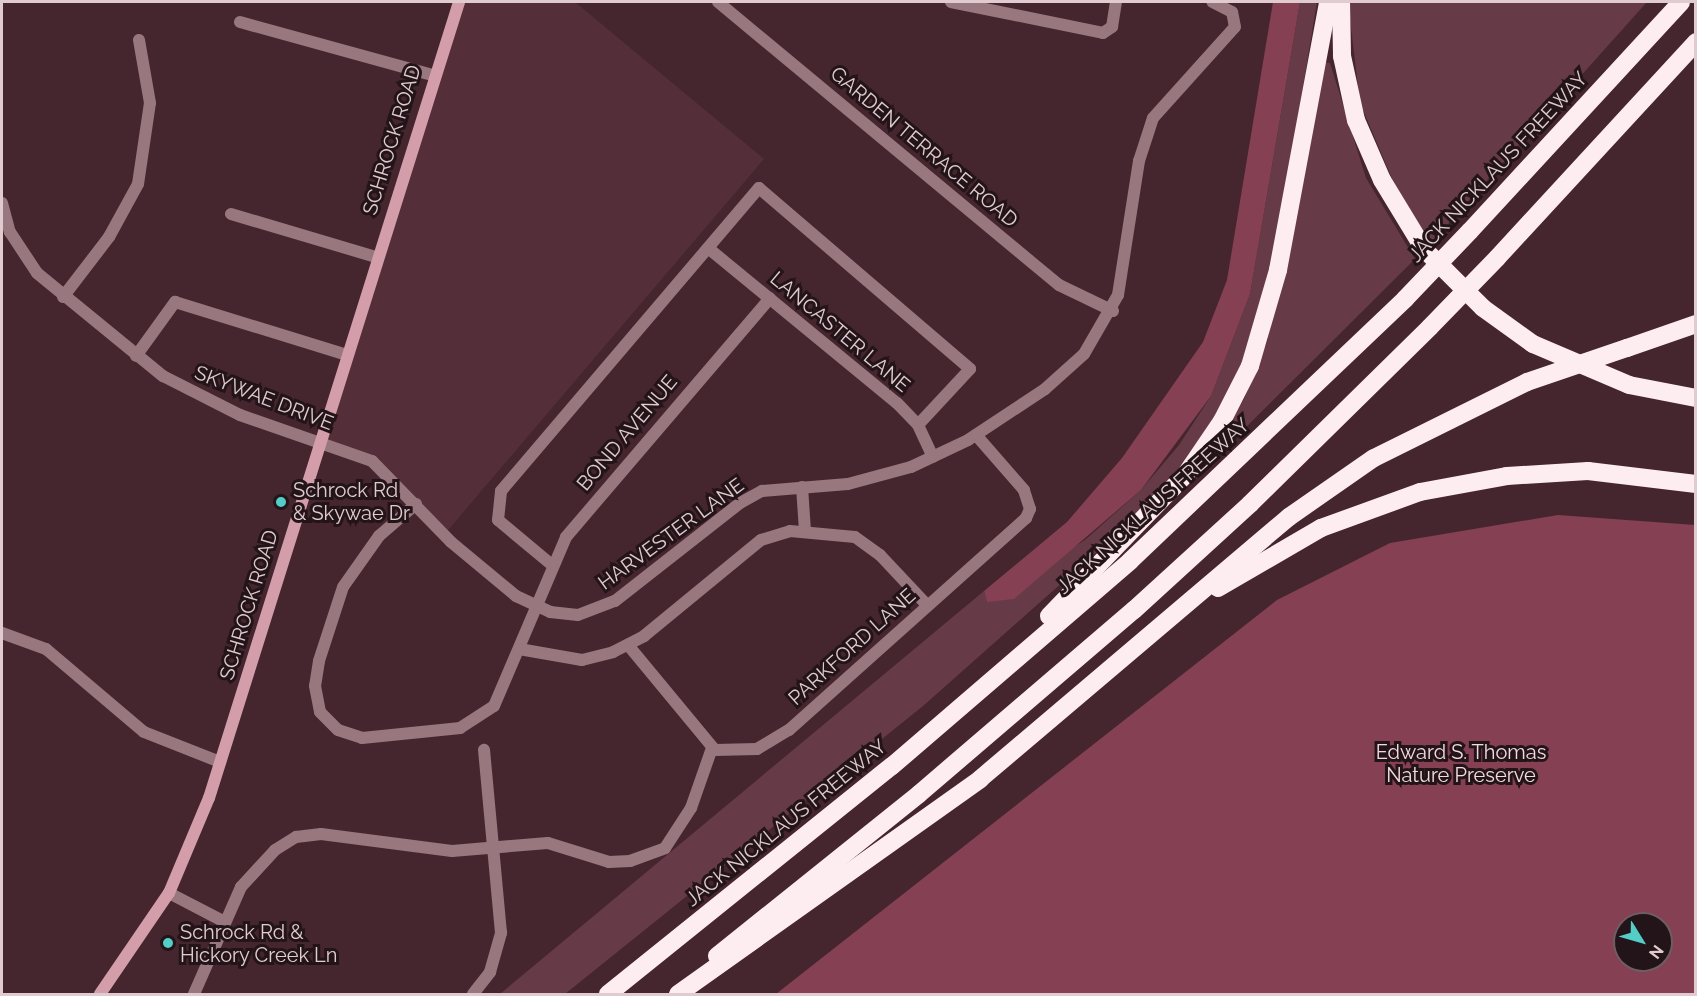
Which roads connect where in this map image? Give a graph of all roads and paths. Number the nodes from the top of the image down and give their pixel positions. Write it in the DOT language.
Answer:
graph roads {
  1 [pos="459,2"];
  2 [pos="718,2"];
  3 [pos="951,2"];
  4 [pos="1116,2"];
  5 [pos="1212,2"];
  6 [pos="1328,2"];
  7 [pos="1341,2"];
  8 [pos="1681,2"];
  9 [pos="240,21"];
  10 [pos="139,40"];
  11 [pos="1695,42"];
  12 [pos="432,75"];
  13 [pos="2,203"];
  14 [pos="231,214"];
  15 [pos="6,234"];
  16 [pos="708,248"];
  17 [pos="376,257"];
  18 [pos="63,297"];
  19 [pos="770,298"];
  20 [pos="1113,311"];
  21 [pos="1695,324"];
  22 [pos="347,355"];
  23 [pos="136,356"];
  24 [pos="1695,398"];
  25 [pos="918,425"];
  26 [pos="976,435"];
  27 [pos="321,441"];
  28 [pos="933,457"];
  29 [pos="1695,484"];
  30 [pos="802,487"];
  31 [pos="416,504"];
  32 [pos="805,531"];
  33 [pos="552,565"];
  34 [pos="927,605"];
  35 [pos="536,608"];
  36 [pos="2,633"];
  37 [pos="1143,641"];
  38 [pos="628,645"];
  39 [pos="519,649"];
  40 [pos="926,737"];
  41 [pos="712,748"];
  42 [pos="484,750"];
  43 [pos="220,762"];
  44 [pos="497,847"];
  45 [pos="169,893"];
  46 [pos="223,921"];
  47 [pos="100,994"];
  48 [pos="194,994"];
  49 [pos="473,994"];
  50 [pos="608,994"];
  51 [pos="669,994"];
  52 [pos="678,994"];
  1 -- 12 [label="main road, SCHROCK ROAD"];
  2 -- 20 [label="street, GARDEN TERRACE ROAD"];
  3 -- 4 [label="street"];
  5 -- 20 [label="street, HARVESTER LANE"];
  6 -- 40 [label="highway"];
  7 -- 24 [label="highway"];
  8 -- 40 [label="highway, JACK NICKLAUS FREEWAY, bridge"];
  9 -- 12 [label="street"];
  10 -- 18 [label="street"];
  11 -- 51 [label="highway, bridge"];
  12 -- 17 [label="main road, SCHROCK ROAD"];
  13 -- 15 [label="street, SKYWAE DRIVE"];
  14 -- 17 [label="street"];
  15 -- 18 [label="street, SKYWAE DRIVE"];
  16 -- 19 [label="street, LANCASTER LANE"];
  16 -- 25 [label="street"];
  16 -- 33 [label="street"];
  17 -- 22 [label="main road, SCHROCK ROAD"];
  18 -- 23 [label="street, SKYWAE DRIVE"];
  19 -- 25 [label="street, LANCASTER LANE"];
  19 -- 33 [label="street, BOND AVENUE"];
  20 -- 26 [label="street, HARVESTER LANE"];
  21 -- 37 [label="highway, bridge"];
  22 -- 23 [label="street"];
  22 -- 27 [label="main road, SCHROCK ROAD"];
  23 -- 27 [label="street, SKYWAE DRIVE"];
  25 -- 28 [label="street, LANCASTER LANE"];
  26 -- 28 [label="street, HARVESTER LANE"];
  26 -- 34 [label="street, PARKFORD LANE"];
  27 -- 31 [label="street, SKYWAE DRIVE"];
  27 -- 43 [label="main road, SCHROCK ROAD"];
  28 -- 30 [label="street, HARVESTER LANE"];
  29 -- 37 [label="highway"];
  30 -- 32 [label="street"];
  30 -- 35 [label="street, HARVESTER LANE"];
  31 -- 35 [label="street, SKYWAE DRIVE"];
  31 -- 39 [label="street, BOND AVENUE"];
  32 -- 34 [label="street"];
  32 -- 38 [label="street"];
  33 -- 35 [label="street, BOND AVENUE"];
  34 -- 41 [label="street, PARKFORD LANE"];
  35 -- 39 [label="street, BOND AVENUE"];
  36 -- 43 [label="street"];
  37 -- 52 [label="highway"];
  38 -- 39 [label="street"];
  38 -- 41 [label="street"];
  40 -- 50 [label="highway, JACK NICKLAUS FREEWAY"];
  41 -- 44 [label="street"];
  42 -- 44 [label="street"];
  43 -- 45 [label="main road, SCHROCK ROAD"];
  44 -- 46 [label="street"];
  44 -- 49 [label="street"];
  45 -- 46 [label="street"];
  45 -- 47 [label="main road, SCHROCK ROAD"];
  46 -- 48 [label="street"];
}
